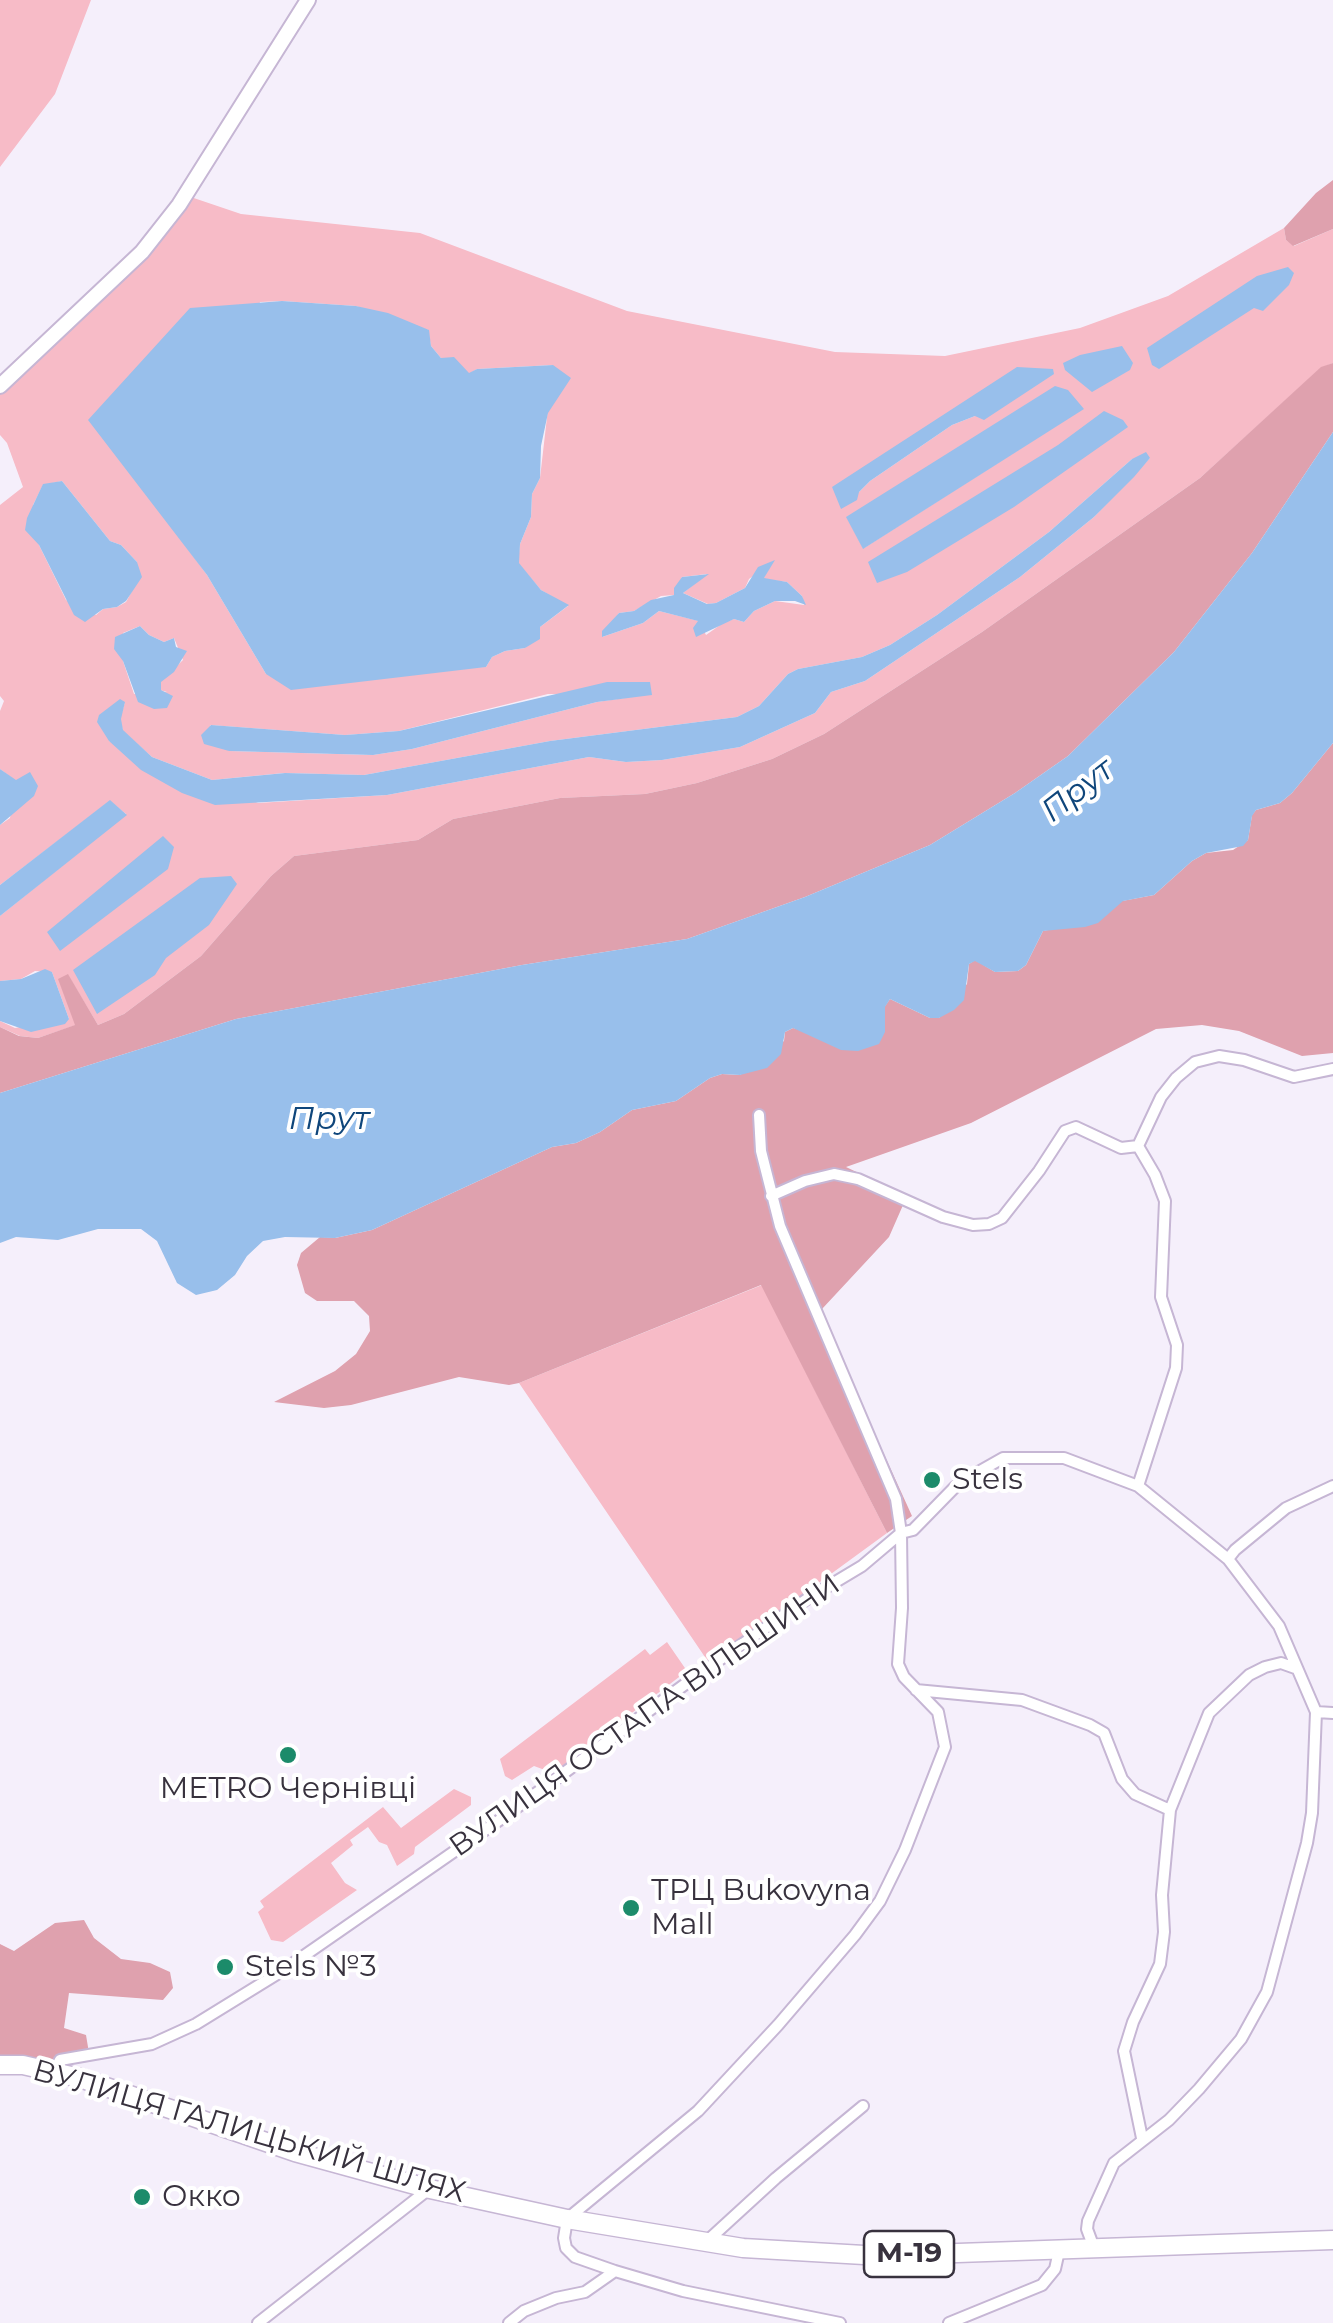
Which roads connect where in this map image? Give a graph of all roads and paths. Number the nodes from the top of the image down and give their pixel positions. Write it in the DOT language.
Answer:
graph roads {
  1 [pos="308,0"];
  2 [pos="0,386"];
  3 [pos="1333,1069"];
  4 [pos="759,1116"];
  5 [pos="1138,1146"];
  6 [pos="772,1196"];
  7 [pos="1138,1486"];
  8 [pos="1333,1486"];
  9 [pos="901,1533"];
  10 [pos="1228,1559"];
  11 [pos="1295,1668"];
  12 [pos="916,1690"];
  13 [pos="1316,1712"];
  14 [pos="1333,1713"];
  15 [pos="1170,1810"];
  16 [pos="0,2064"];
  17 [pos="54,2072"];
  18 [pos="863,2106"];
  19 [pos="1142,2138"];
  20 [pos="430,2189"];
  21 [pos="566,2219"];
  22 [pos="1333,2240"];
  23 [pos="706,2242"];
  24 [pos="1095,2249"];
  25 [pos="1059,2251"];
  26 [pos="615,2271"];
  27 [pos="258,2323"];
  28 [pos="509,2323"];
  29 [pos="839,2323"];
  30 [pos="949,2323"];
  1 -- 2 [label="main road"];
  3 -- 5 [label="street"];
  4 -- 6 [label="street"];
  5 -- 6 [label="street"];
  5 -- 7 [label="street"];
  6 -- 9 [label="street"];
  7 -- 9 [label="street, ВУЛИЦЯ ОСТАПА ВІЛЬШИНИ"];
  7 -- 10 [label="street, ВУЛИЦЯ ОСТАПА ВІЛЬШИНИ"];
  8 -- 10 [label="street"];
  9 -- 12 [label="street"];
  9 -- 17 [label="street, ВУЛИЦЯ ОСТАПА ВІЛЬШИНИ"];
  10 -- 11 [label="street, ВУЛИЦЯ ОСТАПА ВІЛЬШИНИ"];
  11 -- 13 [label="street, ВУЛИЦЯ ОСТАПА ВІЛЬШИНИ"];
  11 -- 15 [label="street"];
  12 -- 15 [label="street"];
  12 -- 21 [label="street"];
  13 -- 14 [label="street"];
  13 -- 19 [label="street"];
  15 -- 19 [label="street"];
  16 -- 17 [label="highway, ВУЛИЦЯ ГАЛИЦЬКИЙ ШЛЯХ / М-19"];
  17 -- 20 [label="highway, ВУЛИЦЯ ГАЛИЦЬКИЙ ШЛЯХ / М-19"];
  18 -- 23 [label="street"];
  19 -- 24 [label="street"];
  20 -- 21 [label="highway, ВУЛИЦЯ ГАЛИЦЬКИЙ ШЛЯХ / М-19"];
  20 -- 27 [label="street"];
  21 -- 23 [label="highway, ВУЛИЦЯ ГАЛИЦЬКИЙ ШЛЯХ / М-19"];
  21 -- 26 [label="street"];
  22 -- 24 [label="highway, ВУЛИЦЯ ГАЛИЦЬКИЙ ШЛЯХ / М-19"];
  23 -- 25 [label="highway, ВУЛИЦЯ ГАЛИЦЬКИЙ ШЛЯХ / М-19"];
  24 -- 25 [label="highway, ВУЛИЦЯ ГАЛИЦЬКИЙ ШЛЯХ / М-19"];
  25 -- 30 [label="street"];
  26 -- 28 [label="street"];
  26 -- 29 [label="street"];
}
